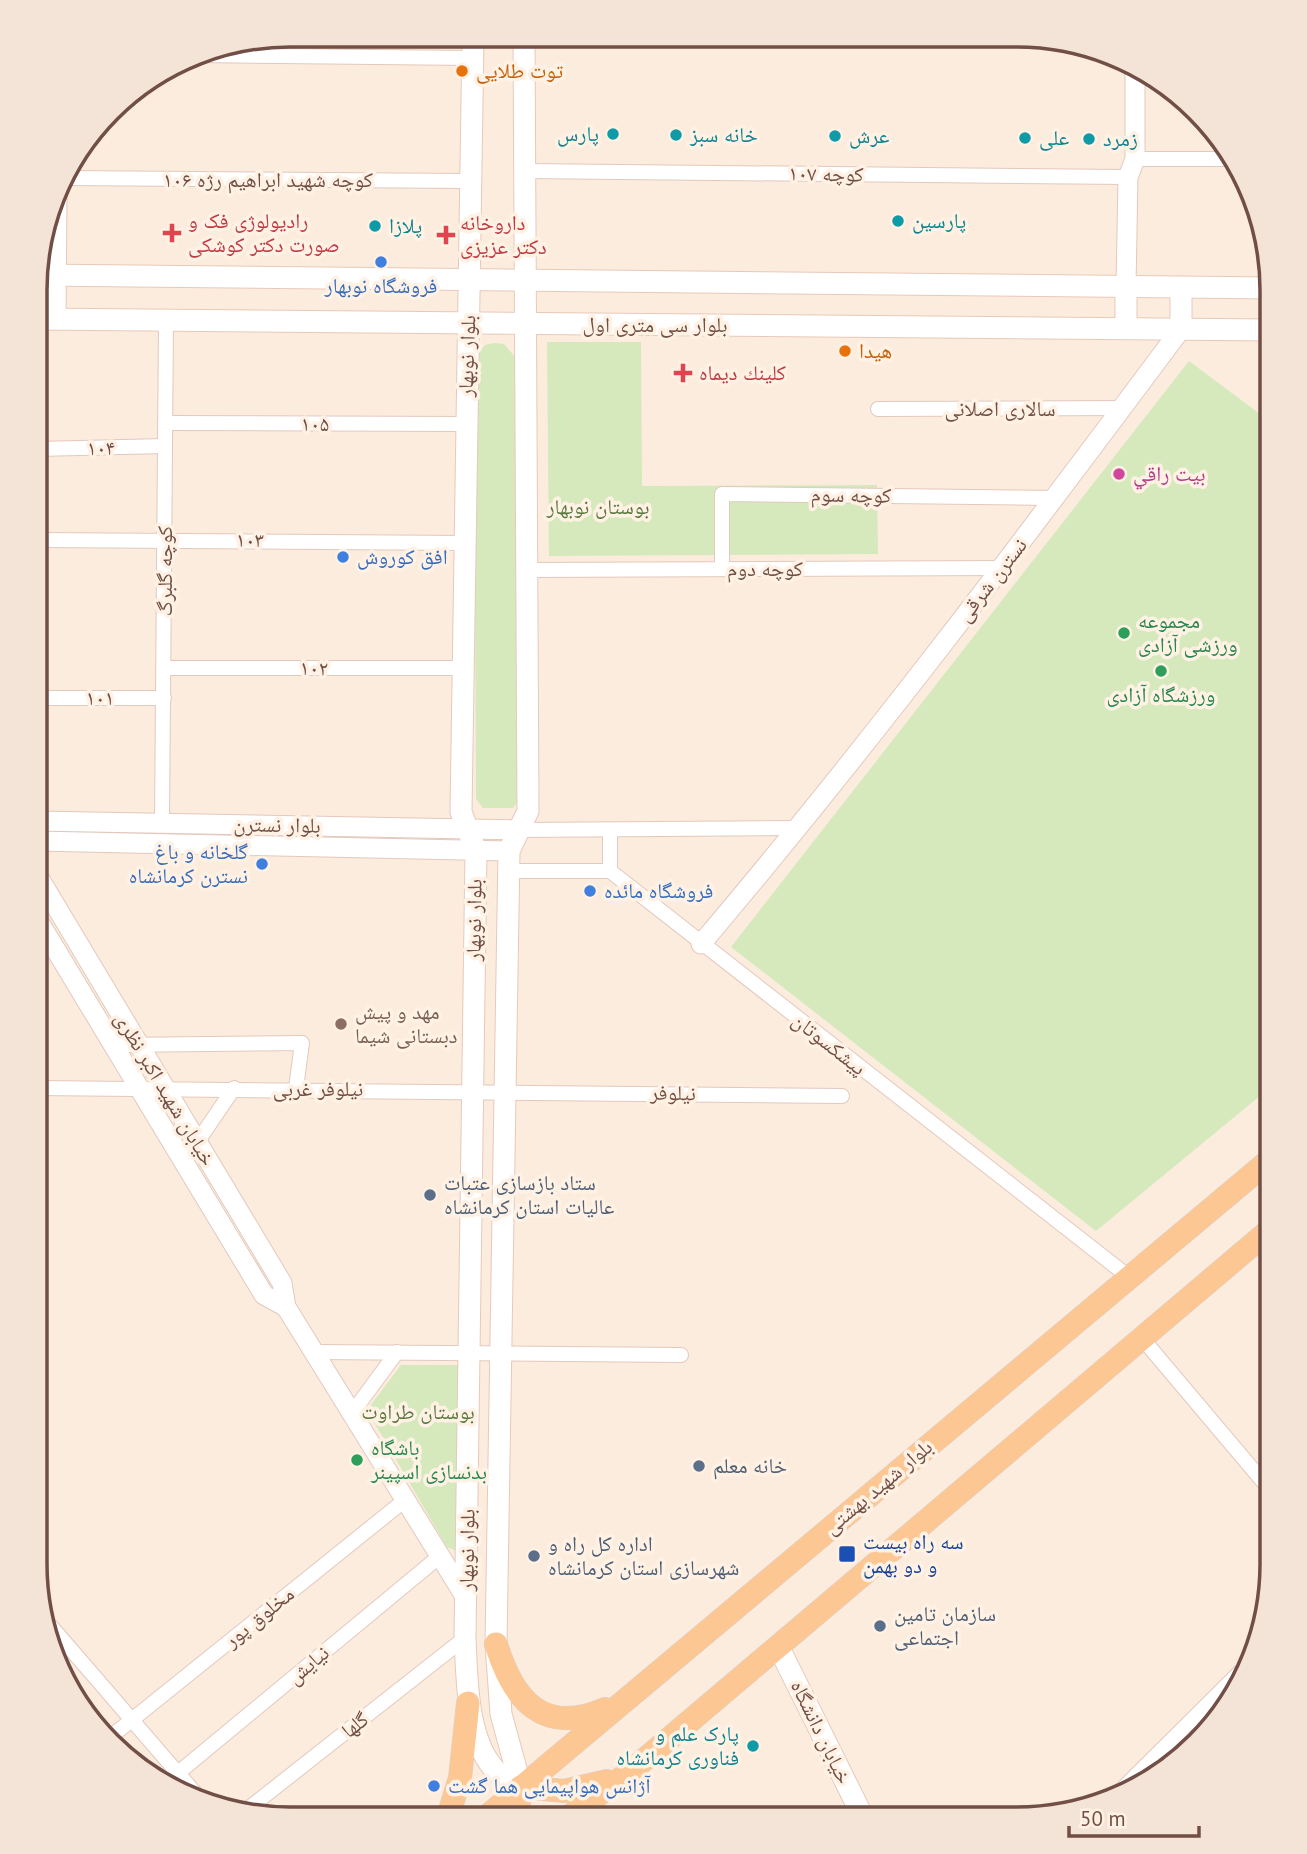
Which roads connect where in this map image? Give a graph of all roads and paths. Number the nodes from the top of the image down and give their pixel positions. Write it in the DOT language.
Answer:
graph roads {
  1 [pos="472,47"];
  2 [pos="524,47"];
  3 [pos="229,55"];
  4 [pos="472,58"];
  5 [pos="1135,78"];
  6 [pos="1135,159"];
  7 [pos="1221,159"];
  8 [pos="525,171"];
  9 [pos="1128,177"];
  10 [pos="75,178"];
  11 [pos="472,181"];
  12 [pos="47,275"];
  13 [pos="469,278"];
  14 [pos="524,279"];
  15 [pos="1126,286"];
  16 [pos="1181,287"];
  17 [pos="1260,288"];
  18 [pos="47,319"];
  19 [pos="166,320"];
  20 [pos="468,323"];
  21 [pos="525,324"];
  22 [pos="1126,328"];
  23 [pos="1181,329"];
  24 [pos="1260,330"];
  25 [pos="1122,408"];
  26 [pos="878,409"];
  27 [pos="165,424"];
  28 [pos="465,424"];
  29 [pos="165,446"];
  30 [pos="47,449"];
  31 [pos="1055,498"];
  32 [pos="165,539"];
  33 [pos="47,540"];
  34 [pos="464,542"];
  35 [pos="1003,568"];
  36 [pos="722,569"];
  37 [pos="528,570"];
  38 [pos="165,668"];
  39 [pos="463,668"];
  40 [pos="47,698"];
  41 [pos="164,698"];
  42 [pos="47,821"];
  43 [pos="162,822"];
  44 [pos="799,828"];
  45 [pos="468,830"];
  46 [pos="519,830"];
  47 [pos="610,831"];
  48 [pos="47,841"];
  49 [pos="476,851"];
  50 [pos="509,861"];
  51 [pos="610,871"];
  52 [pos="47,891"];
  53 [pos="47,935"];
  54 [pos="701,944"];
  55 [pos="138,1043"];
  56 [pos="113,1045"];
  57 [pos="138,1087"];
  58 [pos="165,1087"];
  59 [pos="47,1088"];
  60 [pos="234,1088"];
  61 [pos="296,1088"];
  62 [pos="471,1090"];
  63 [pos="505,1090"];
  64 [pos="842,1096"];
  65 [pos="197,1142"];
  66 [pos="184,1163"];
  67 [pos="1259,1169"];
  68 [pos="1259,1239"];
  69 [pos="1129,1278"];
  70 [pos="286,1307"];
  71 [pos="1141,1337"];
  72 [pos="314,1352"];
  73 [pos="397,1352"];
  74 [pos="469,1352"];
  75 [pos="501,1352"];
  76 [pos="681,1354"];
  77 [pos="352,1413"];
  78 [pos="1259,1477"];
  79 [pos="405,1500"];
  80 [pos="440,1556"];
  81 [pos="466,1598"];
  82 [pos="58,1635"];
  83 [pos="465,1638"];
  84 [pos="496,1644"];
  85 [pos="778,1646"];
  86 [pos="1228,1683"];
  87 [pos="1216,1695"];
  88 [pos="626,1697"];
  89 [pos="1219,1699"];
  90 [pos="468,1703"];
  91 [pos="131,1720"];
  92 [pos="116,1733"];
  93 [pos="1147,1769"];
  94 [pos="631,1771"];
  95 [pos="168,1774"];
  96 [pos="173,1777"];
  97 [pos="521,1787"];
  98 [pos="254,1804"];
  99 [pos="451,1807"];
  100 [pos="498,1807"];
  101 [pos="518,1807"];
  102 [pos="582,1807"];
  103 [pos="858,1807"];
  1 -- 4 [label="main road, بلوار نوبهار"];
  2 -- 8 [label="main road, بلوار نوبهار"];
  3 -- 4 [label="street"];
  4 -- 11 [label="main road, بلوار نوبهار"];
  5 -- 6 [label="street"];
  6 -- 7 [label="street"];
  6 -- 9 [label="street"];
  8 -- 9 [label="street, کوچه ۱۰۷"];
  8 -- 14 [label="main road, بلوار نوبهار"];
  9 -- 15 [label="street"];
  10 -- 11 [label="street, کوچه شهید ابراهیم رژه ۱۰۶"];
  11 -- 13 [label="main road, بلوار نوبهار"];
  12 -- 13 [label="main road, بلوار سی متری اول"];
  13 -- 14 [label="main road, بلوار سی متری اول"];
  13 -- 20 [label="main road, بلوار نوبهار"];
  14 -- 15 [label="main road, بلوار سی متری اول"];
  14 -- 21 [label="main road, بلوار نوبهار"];
  15 -- 16 [label="main road, بلوار سی متری اول"];
  15 -- 22 [label="main road"];
  16 -- 17 [label="main road, بلوار سی متری اول"];
  16 -- 23 [label="main road"];
  18 -- 19 [label="main road, بلوار سی متری اول"];
  19 -- 20 [label="main road, بلوار سی متری اول"];
  19 -- 27 [label="street, کوچه گلبرگ"];
  20 -- 21 [label="main road, بلوار سی متری اول"];
  20 -- 28 [label="main road, بلوار نوبهار"];
  21 -- 22 [label="main road, بلوار سی متری اول"];
  21 -- 37 [label="main road, بلوار نوبهار"];
  22 -- 23 [label="main road, بلوار سی متری اول"];
  23 -- 24 [label="main road, بلوار سی متری اول"];
  23 -- 25 [label="street, نسترن شرقی"];
  25 -- 26 [label="street, سالاری اصلانی"];
  25 -- 31 [label="street, نسترن شرقی"];
  27 -- 28 [label="street, ۱۰۵"];
  27 -- 29 [label="street, کوچه گلبرگ"];
  28 -- 34 [label="main road, بلوار نوبهار"];
  29 -- 30 [label="street, ۱۰۴"];
  29 -- 32 [label="street, کوچه گلبرگ"];
  31 -- 35 [label="street, نسترن شرقی"];
  31 -- 36 [label="street, کوچه سوم"];
  32 -- 33 [label="street, ۱۰۳"];
  32 -- 34 [label="street, ۱۰۳"];
  32 -- 38 [label="street, کوچه گلبرگ"];
  34 -- 39 [label="main road, بلوار نوبهار"];
  35 -- 36 [label="street, کوچه دوم"];
  35 -- 44 [label="street, نسترن شرقی"];
  36 -- 37 [label="street, کوچه دوم"];
  37 -- 46 [label="main road, بلوار نوبهار"];
  38 -- 39 [label="street, ۱۰۲"];
  38 -- 41 [label="street, کوچه گلبرگ"];
  39 -- 45 [label="main road, بلوار نوبهار"];
  40 -- 41 [label="street, ۱۰۱"];
  41 -- 43 [label="street, کوچه گلبرگ"];
  42 -- 43 [label="street, بلوار نسترن"];
  43 -- 45 [label="street, بلوار نسترن"];
  44 -- 47 [label="street"];
  44 -- 54 [label="street, نسترن شرقی"];
  45 -- 46 [label="street, بلوار نسترن"];
  45 -- 49 [label="main road, بلوار نوبهار"];
  46 -- 47 [label="street"];
  46 -- 50 [label="main road, بلوار نوبهار"];
  47 -- 51 [label="street"];
  48 -- 49 [label="street, بلوار نسترن"];
  49 -- 50 [label="street, بلوار نسترن"];
  49 -- 62 [label="main road, بلوار نوبهار"];
  50 -- 51 [label="street"];
  50 -- 63 [label="main road, بلوار نوبهار"];
  51 -- 54 [label="street, پیشکسوتان"];
  52 -- 55 [label="street, خیابان شهید اکبر نظری"];
  53 -- 56 [label="street, خیابان شهید اکبر نظری"];
  54 -- 69 [label="street, پیشکسوتان"];
  55 -- 56 [label="street"];
  55 -- 58 [label="street, خیابان شهید اکبر نظری"];
  55 -- 61 [label="street"];
  56 -- 57 [label="street, خیابان شهید اکبر نظری"];
  57 -- 58 [label="street, نیلوفر غربی"];
  57 -- 59 [label="street, نیلوفر غربی"];
  57 -- 66 [label="street, خیابان شهید اکبر نظری"];
  58 -- 60 [label="street, نیلوفر غربی"];
  58 -- 65 [label="street, خیابان شهید اکبر نظری"];
  60 -- 61 [label="street, نیلوفر غربی"];
  60 -- 65 [label="street"];
  61 -- 62 [label="street, نیلوفر غربی"];
  62 -- 63 [label="street, نیلوفر غربی"];
  62 -- 74 [label="main road, بلوار نوبهار"];
  63 -- 64 [label="street, نیلوفر"];
  63 -- 75 [label="main road, بلوار نوبهار"];
  65 -- 66 [label="street"];
  65 -- 70 [label="street, خیابان شهید اکبر نظری"];
  66 -- 70 [label="street, خیابان شهید اکبر نظری"];
  67 -- 69 [label="main road, بلوار شهید بهشتی"];
  68 -- 71 [label="main road"];
  69 -- 88 [label="main road, بلوار شهید بهشتی"];
  70 -- 72 [label="street, خیابان شهید اکبر نظری"];
  71 -- 78 [label="street"];
  71 -- 85 [label="main road"];
  72 -- 73 [label="street"];
  72 -- 77 [label="street, خیابان شهید اکبر نظری"];
  73 -- 74 [label="street"];
  73 -- 77 [label="street"];
  74 -- 75 [label="street"];
  74 -- 81 [label="main road, بلوار نوبهار"];
  75 -- 76 [label="street"];
  75 -- 84 [label="main road, بلوار نوبهار"];
  77 -- 79 [label="street, خیابان شهید اکبر نظری"];
  79 -- 80 [label="street, خیابان شهید اکبر نظری"];
  79 -- 91 [label="street, مخلوق پور"];
  80 -- 81 [label="street, خیابان شهید اکبر نظری"];
  80 -- 96 [label="street, نیایش"];
  81 -- 83 [label="main road, بلوار نوبهار"];
  82 -- 91 [label="street"];
  83 -- 90 [label="main road, بلوار نوبهار"];
  83 -- 98 [label="street, گلها"];
  84 -- 88 [label="main road"];
  84 -- 97 [label="main road, بلوار نوبهار"];
  85 -- 94 [label="main road"];
  85 -- 103 [label="main road, خیابان دانشگاه"];
  86 -- 87 [label="street"];
  87 -- 89 [label="street"];
  87 -- 93 [label="street"];
  88 -- 97 [label="main road, بلوار شهید بهشتی"];
  90 -- 97 [label="main road, بلوار نوبهار"];
  90 -- 99 [label="main road"];
  91 -- 92 [label="street, مخلوق پور"];
  91 -- 95 [label="street"];
  94 -- 97 [label="main road"];
  94 -- 102 [label="main road"];
  97 -- 100 [label="main road, بلوار شهید بهشتی"];
  97 -- 101 [label="main road, بلوار نوبهار"];
}
